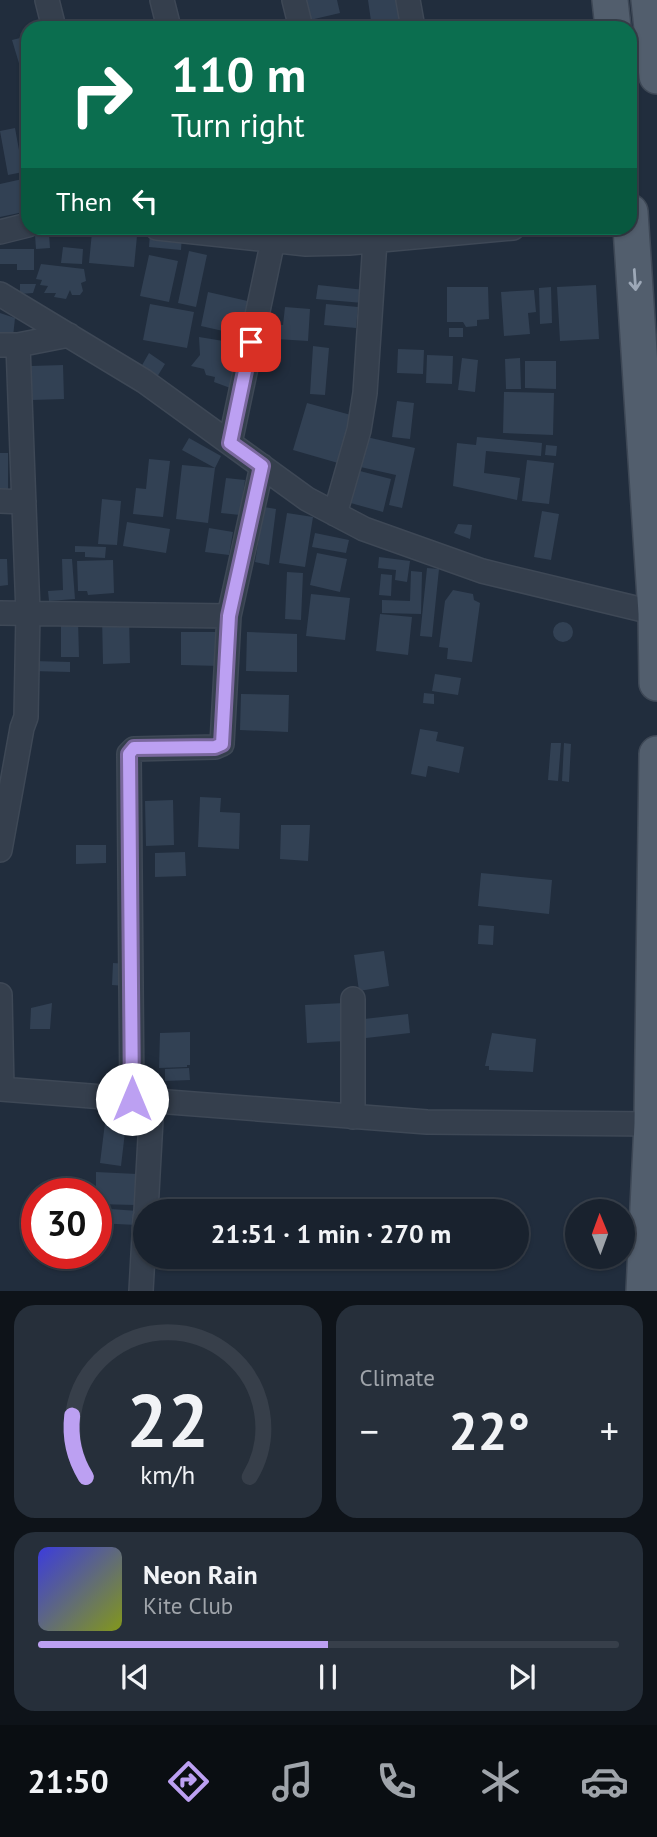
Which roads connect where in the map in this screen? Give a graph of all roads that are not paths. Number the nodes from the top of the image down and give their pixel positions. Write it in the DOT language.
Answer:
graph roads {
  1 [pos="47,0"];
  2 [pos="162,0"];
  3 [pos="294,0"];
  4 [pos="408,0"];
  5 [pos="610,0"];
  6 [pos="649,0"];
  7 [pos="52,21"];
  8 [pos="167,21"];
  9 [pos="299,21"];
  10 [pos="412,21"];
  11 [pos="612,21"];
  12 [pos="657,76"];
  13 [pos="21,227"];
  14 [pos="0,232"];
  15 [pos="245,235"];
  16 [pos="329,235"];
  17 [pos="439,235"];
  18 [pos="631,235"];
  19 [pos="273,240"];
  20 [pos="375,241"];
  21 [pos="0,294"];
  22 [pos="69,335"];
  23 [pos="9,345"];
  24 [pos="230,443"];
  25 [pos="262,466"];
  26 [pos="0,501"];
  27 [pos="24,502"];
  28 [pos="335,514"];
  29 [pos="28,612"];
  30 [pos="0,613"];
  31 [pos="656,613"];
  32 [pos="229,616"];
  33 [pos="657,683"];
  34 [pos="22,728"];
  35 [pos="0,734"];
  36 [pos="657,754"];
  37 [pos="0,850"];
  38 [pos="0,995"];
  39 [pos="353,999"];
  40 [pos="1,1089"];
  41 [pos="142,1100"];
  42 [pos="353,1117"];
  43 [pos="652,1124"];
  44 [pos="146,1199"];
  45 [pos="142,1269"];
  46 [pos="141,1291"];
  47 [pos="643,1291"];
  1 -- 7 [label="street"];
  2 -- 8 [label="street"];
  3 -- 9 [label="street"];
  4 -- 10 [label="street"];
  5 -- 11 [label="main road"];
  6 -- 12 [label="main road"];
  13 -- 14 [label="street"];
  15 -- 19 [label="street"];
  16 -- 19 [label="street"];
  16 -- 20 [label="street"];
  17 -- 20 [label="street"];
  18 -- 31 [label="main road, one-way"];
  19 -- 24 [label="street"];
  20 -- 28 [label="street"];
  21 -- 22 [label="street"];
  22 -- 23 [label="street"];
  22 -- 24 [label="street"];
  23 -- 27 [label="street"];
  24 -- 25 [label="street"];
  25 -- 28 [label="street"];
  25 -- 32 [label="street"];
  26 -- 27 [label="street"];
  27 -- 29 [label="street"];
  28 -- 31 [label="street"];
  29 -- 30 [label="street"];
  29 -- 32 [label="street"];
  29 -- 34 [label="street"];
  31 -- 33 [label="main road"];
  32 -- 41 [label="street"];
  34 -- 35 [label="street"];
  34 -- 37 [label="street"];
  36 -- 43 [label="main road"];
  38 -- 40 [label="street"];
  39 -- 42 [label="street"];
  40 -- 41 [label="street"];
  41 -- 42 [label="street"];
  41 -- 44 [label="street"];
  42 -- 43 [label="street"];
  43 -- 47 [label="main road"];
  45 -- 46 [label="street"];
}
